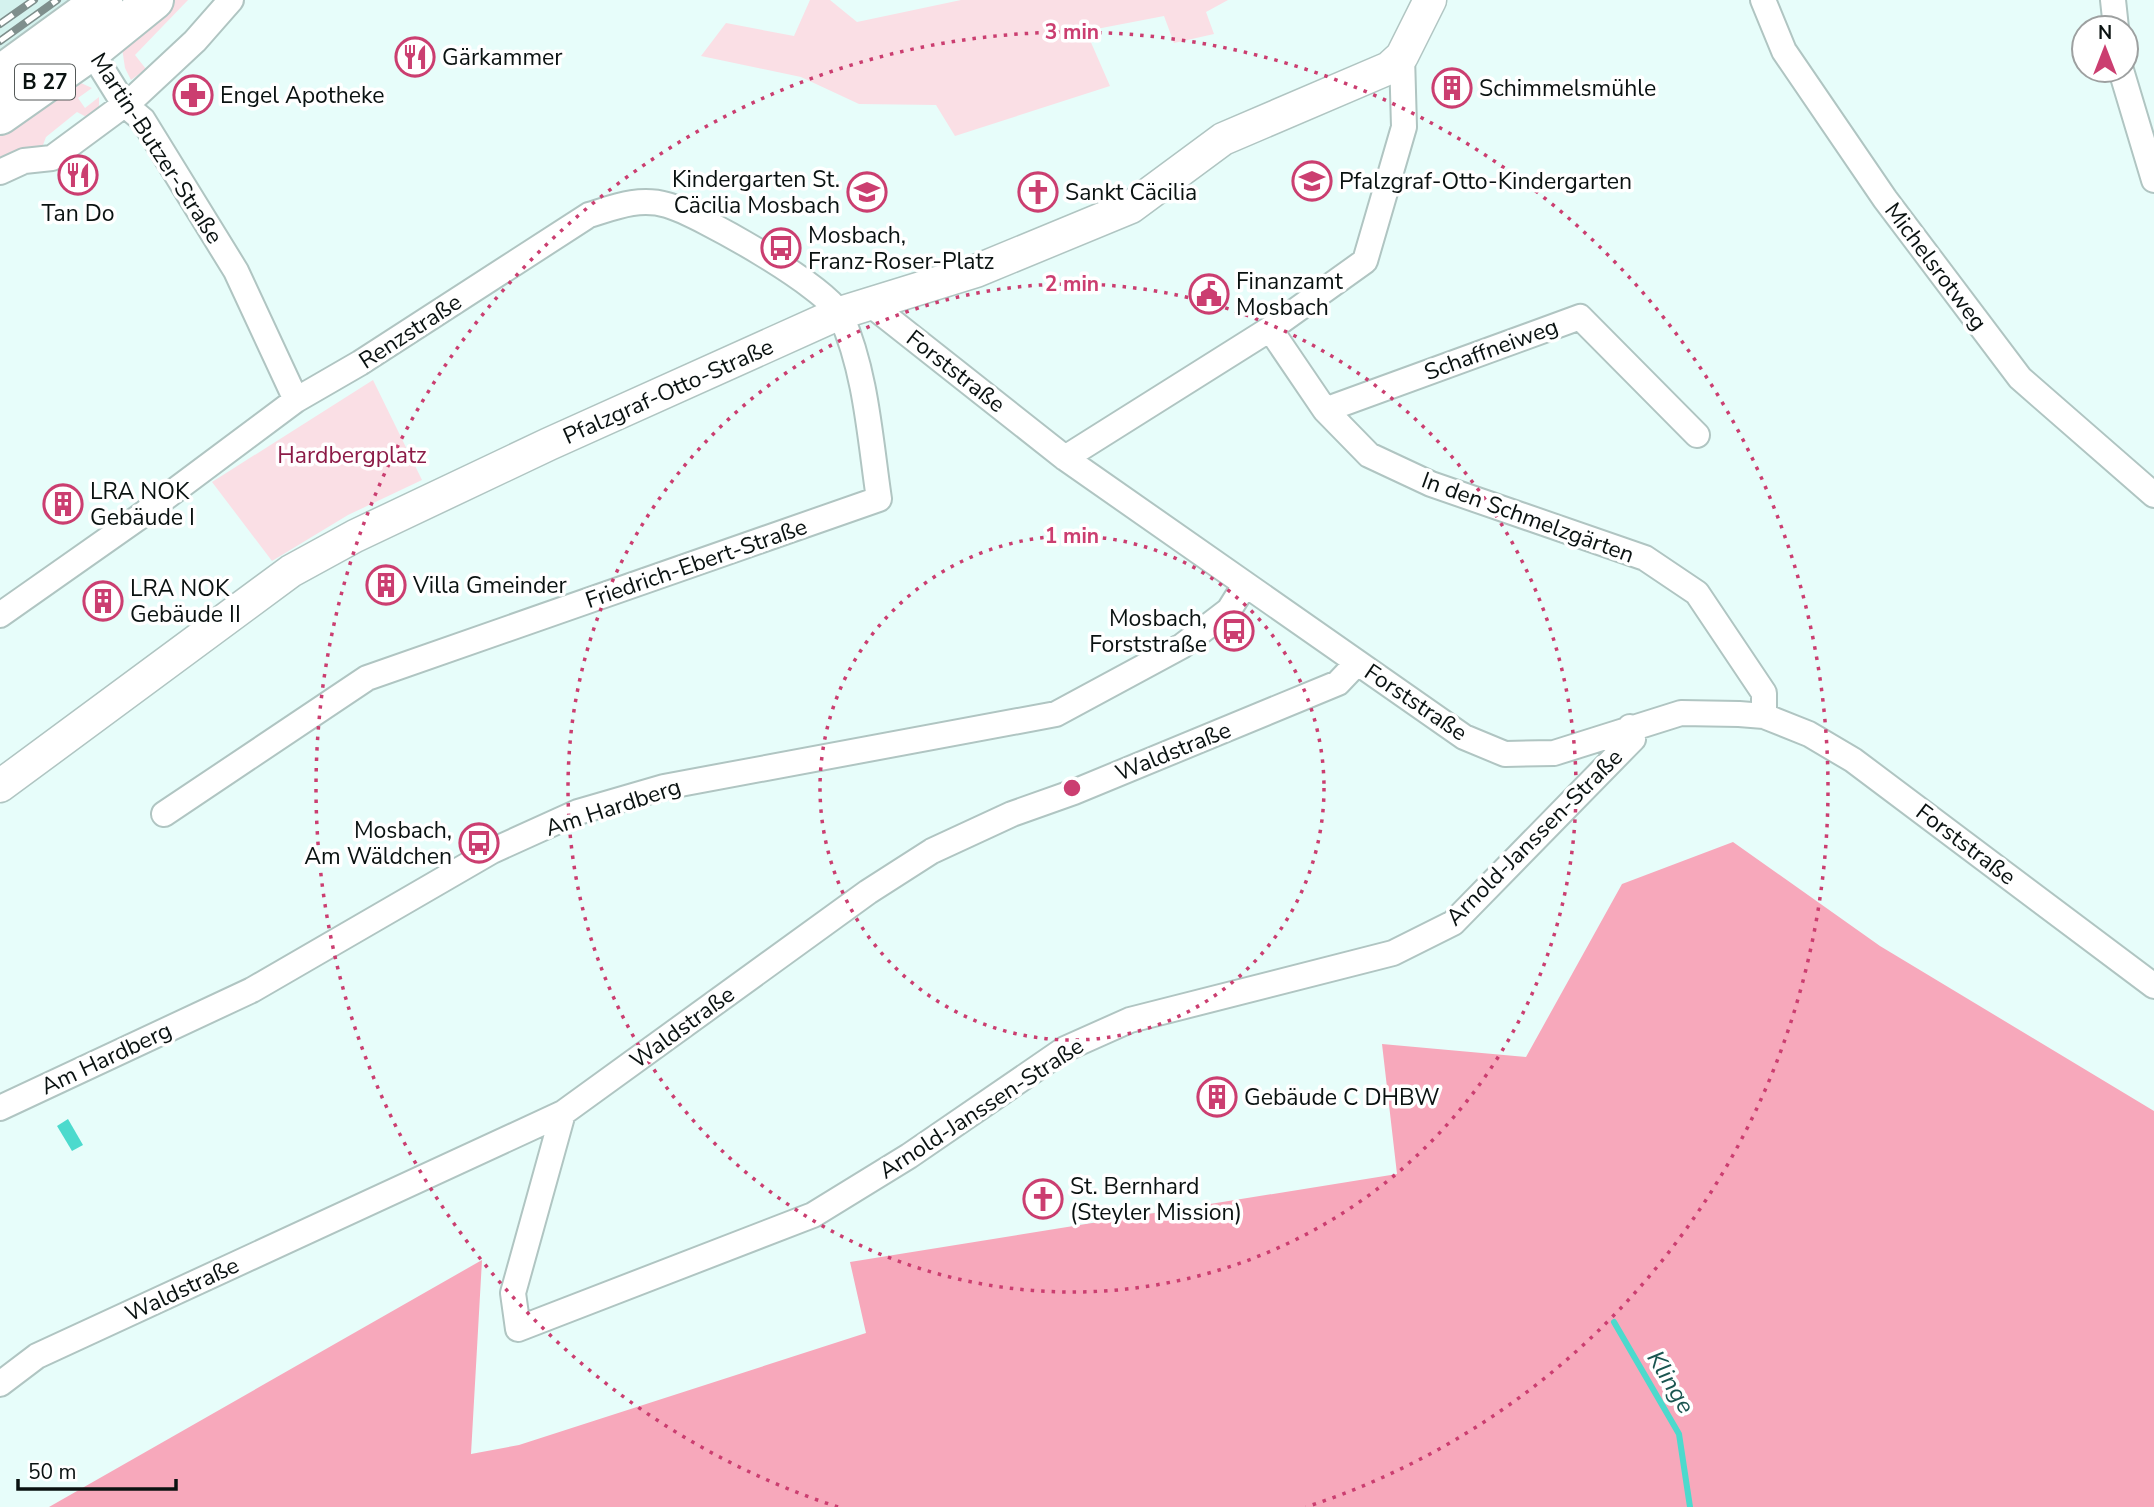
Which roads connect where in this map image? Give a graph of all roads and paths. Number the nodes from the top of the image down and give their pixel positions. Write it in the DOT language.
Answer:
graph roads {
  1 [pos="154,0"];
  2 [pos="231,0"];
  3 [pos="1430,0"];
  4 [pos="1763,0"];
  5 [pos="100,3"];
  6 [pos="91,51"];
  7 [pos="1390,65"];
  8 [pos="0,75"];
  9 [pos="2125,84"];
  10 [pos="124,104"];
  11 [pos="0,115"];
  12 [pos="0,172"];
  13 [pos="2154,180"];
  14 [pos="870,304"];
  15 [pos="840,313"];
  16 [pos="1270,330"];
  17 [pos="296,400"];
  18 [pos="1325,410"];
  19 [pos="1697,435"];
  20 [pos="1065,458"];
  21 [pos="2154,495"];
  22 [pos="1244,586"];
  23 [pos="0,615"];
  24 [pos="1357,663"];
  25 [pos="1764,716"];
  26 [pos="1630,727"];
  27 [pos="0,786"];
  28 [pos="164,814"];
  29 [pos="2154,986"];
  30 [pos="0,1108"];
  31 [pos="563,1113"];
  32 [pos="0,1384"];
  1 -- 6 [label="main road, B 27"];
  2 -- 10 [label="street"];
  3 -- 7 [label="street"];
  4 -- 21 [label="street, Michelsrotweg"];
  5 -- 6 [label="street, Martin-Butzer-Straße"];
  5 -- 8 [label="main road, B 27"];
  6 -- 10 [label="street, Martin-Butzer-Straße"];
  6 -- 11 [label="main road, B 27"];
  7 -- 14 [label="street, Pfalzgraf-Otto-Straße"];
  7 -- 16 [label="street"];
  9 -- 13 [label="street"];
  10 -- 12 [label="street"];
  10 -- 17 [label="street, Martin-Butzer-Straße"];
  14 -- 15 [label="street, Pfalzgraf-Otto-Straße"];
  14 -- 20 [label="street, Forststraße"];
  15 -- 17 [label="street, Renzstraße"];
  15 -- 27 [label="street, Pfalzgraf-Otto-Straße"];
  15 -- 28 [label="street, Friedrich-Ebert-Straße"];
  16 -- 18 [label="street, In den Schmelzgärten"];
  16 -- 20 [label="street"];
  17 -- 23 [label="street, Renzstraße"];
  18 -- 19 [label="street, Schaffneiweg"];
  18 -- 25 [label="street, In den Schmelzgärten"];
  20 -- 22 [label="street, Forststraße"];
  22 -- 24 [label="street, Forststraße"];
  22 -- 30 [label="street, Am Hardberg"];
  24 -- 26 [label="street, Forststraße"];
  24 -- 31 [label="street, Waldstraße"];
  25 -- 26 [label="street, Forststraße"];
  25 -- 29 [label="street, Forststraße"];
  26 -- 31 [label="street, Arnold-Janssen-Straße"];
  31 -- 32 [label="street, Waldstraße"];
}
